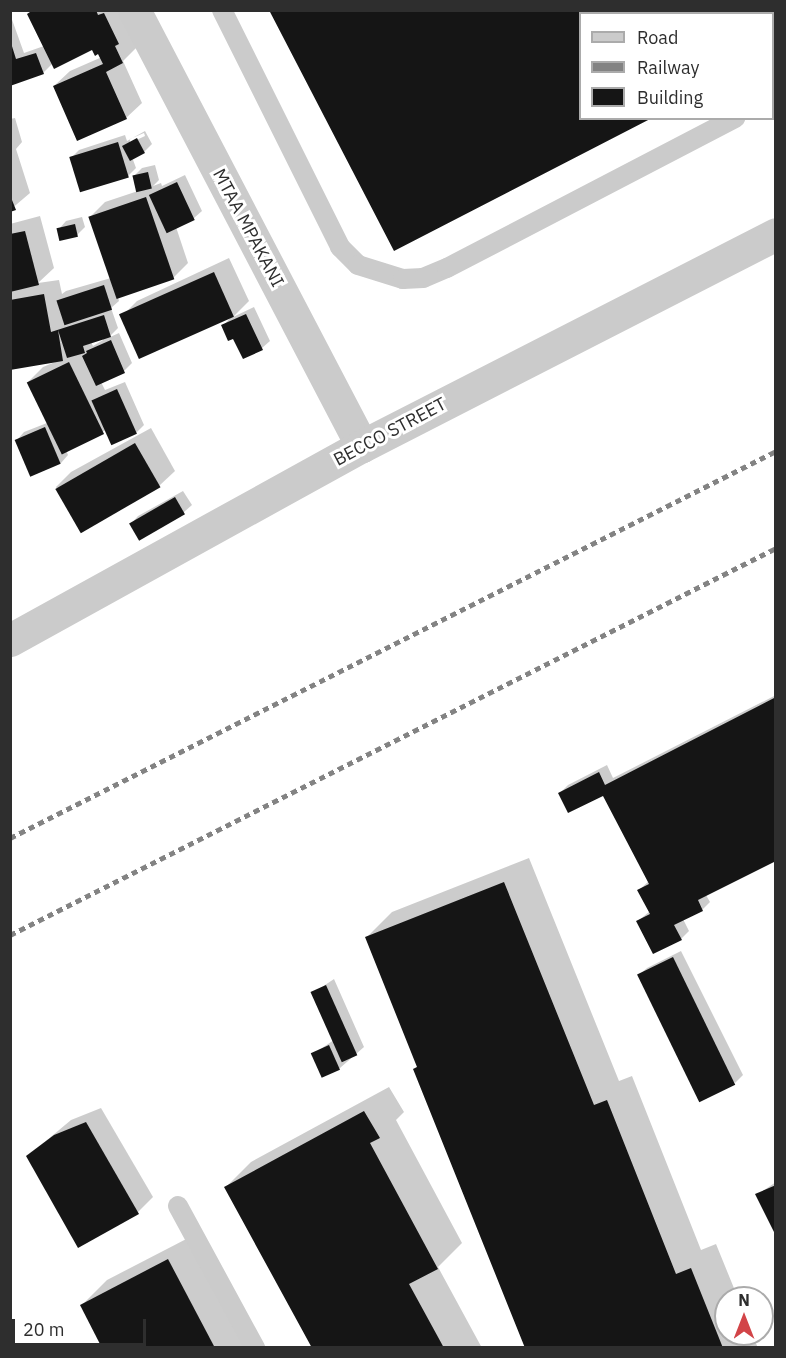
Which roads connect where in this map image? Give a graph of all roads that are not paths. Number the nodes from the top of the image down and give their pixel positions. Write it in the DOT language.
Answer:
graph roads {
  1 [pos="134,10"];
  2 [pos="222,10"];
  3 [pos="731,120"];
  4 [pos="776,234"];
  5 [pos="362,446"];
  6 [pos="10,640"];
  7 [pos="178,1206"];
  8 [pos="255,1347"];
  1 -- 5 [label="street, MTAA MPAKANI"];
  2 -- 3 [label="lane"];
  4 -- 5 [label="street, BECCO STREET"];
  5 -- 6 [label="street, BECCO STREET"];
  7 -- 8 [label="lane"];
}
